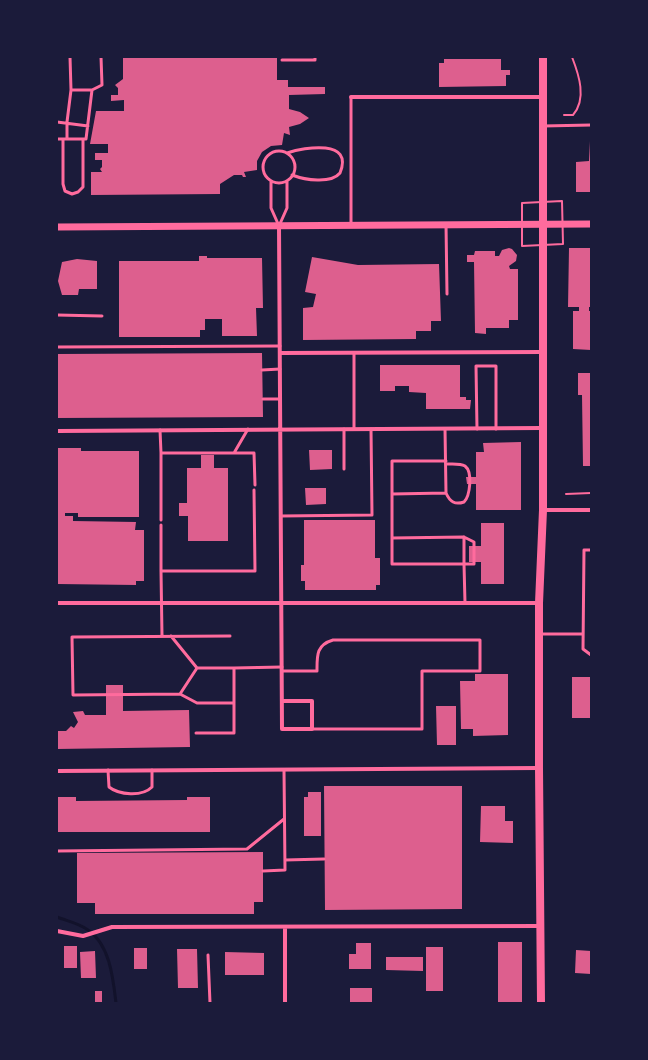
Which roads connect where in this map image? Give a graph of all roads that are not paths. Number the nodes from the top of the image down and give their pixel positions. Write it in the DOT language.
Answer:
graph roads {
  1 [pos="70,57"];
  2 [pos="101,57"];
  3 [pos="315,57"];
  4 [pos="543,57"];
  5 [pos="282,60"];
  6 [pos="71,90"];
  7 [pos="92,90"];
  8 [pos="351,97"];
  9 [pos="543,97"];
  10 [pos="57,122"];
  11 [pos="67,122"];
  12 [pos="591,125"];
  13 [pos="88,126"];
  14 [pos="543,126"];
  15 [pos="57,139"];
  16 [pos="65,139"];
  17 [pos="83,139"];
  18 [pos="287,153"];
  19 [pos="292,175"];
  20 [pos="271,180"];
  21 [pos="287,180"];
  22 [pos="446,224"];
  23 [pos="544,224"];
  24 [pos="591,224"];
  25 [pos="351,225"];
  26 [pos="278,226"];
  27 [pos="57,227"];
  28 [pos="447,294"];
  29 [pos="58,315"];
  30 [pos="102,316"];
  31 [pos="280,346"];
  32 [pos="57,347"];
  33 [pos="542,352"];
  34 [pos="280,353"];
  35 [pos="354,353"];
  36 [pos="280,369"];
  37 [pos="262,370"];
  38 [pos="263,399"];
  39 [pos="280,399"];
  40 [pos="542,428"];
  41 [pos="248,429"];
  42 [pos="280,429"];
  43 [pos="344,429"];
  44 [pos="354,429"];
  45 [pos="371,429"];
  46 [pos="445,429"];
  47 [pos="477,429"];
  48 [pos="496,429"];
  49 [pos="160,430"];
  50 [pos="57,431"];
  51 [pos="161,453"];
  52 [pos="234,453"];
  53 [pos="446,463"];
  54 [pos="344,469"];
  55 [pos="254,485"];
  56 [pos="254,490"];
  57 [pos="446,493"];
  58 [pos="392,494"];
  59 [pos="542,510"];
  60 [pos="591,510"];
  61 [pos="281,516"];
  62 [pos="161,520"];
  63 [pos="161,525"];
  64 [pos="464,537"];
  65 [pos="392,538"];
  66 [pos="591,550"];
  67 [pos="464,564"];
  68 [pos="161,571"];
  69 [pos="57,603"];
  70 [pos="161,603"];
  71 [pos="282,603"];
  72 [pos="465,603"];
  73 [pos="540,603"];
  74 [pos="539,634"];
  75 [pos="583,634"];
  76 [pos="162,636"];
  77 [pos="171,636"];
  78 [pos="230,636"];
  79 [pos="591,655"];
  80 [pos="196,668"];
  81 [pos="234,668"];
  82 [pos="282,669"];
  83 [pos="180,694"];
  84 [pos="282,701"];
  85 [pos="234,702"];
  86 [pos="312,729"];
  87 [pos="196,733"];
  88 [pos="538,768"];
  89 [pos="108,770"];
  90 [pos="152,770"];
  91 [pos="284,770"];
  92 [pos="57,771"];
  93 [pos="284,819"];
  94 [pos="57,851"];
  95 [pos="324,859"];
  96 [pos="285,860"];
  97 [pos="263,871"];
  98 [pos="541,926"];
  99 [pos="285,927"];
  100 [pos="57,931"];
  101 [pos="208,955"];
  102 [pos="210,1003"];
  103 [pos="285,1003"];
  104 [pos="541,1003"];
  1 -- 6 [label="lane"];
  2 -- 7 [label="lane"];
  3 -- 5 [label="lane"];
  4 -- 9 [label="main road"];
  6 -- 7 [label="lane"];
  6 -- 11 [label="lane"];
  7 -- 13 [label="lane"];
  8 -- 9 [label="street"];
  8 -- 25 [label="lane"];
  9 -- 14 [label="main road"];
  10 -- 11 [label="lane"];
  11 -- 13 [label="lane"];
  11 -- 16 [label="lane"];
  12 -- 14 [label="lane"];
  13 -- 17 [label="lane"];
  14 -- 23 [label="main road"];
  15 -- 16 [label="lane"];
  16 -- 17 [label="lane"];
  16 -- 17 [label="lane"];
  18 -- 19 [label="lane"];
  18 -- 19 [label="lane"];
  18 -- 20 [label="lane"];
  19 -- 21 [label="lane"];
  20 -- 21 [label="lane"];
  20 -- 26 [label="lane"];
  21 -- 26 [label="lane"];
  22 -- 23 [label="street"];
  22 -- 25 [label="street"];
  22 -- 28 [label="lane"];
  23 -- 24 [label="street"];
  23 -- 33 [label="main road"];
  25 -- 26 [label="street"];
  26 -- 27 [label="street"];
  26 -- 31 [label="street"];
  29 -- 30 [label="lane"];
  31 -- 32 [label="lane"];
  31 -- 34 [label="street"];
  33 -- 35 [label="street"];
  33 -- 40 [label="main road"];
  34 -- 35 [label="street"];
  34 -- 36 [label="street"];
  35 -- 44 [label="lane"];
  36 -- 37 [label="lane"];
  36 -- 39 [label="street"];
  38 -- 39 [label="lane"];
  39 -- 42 [label="street"];
  40 -- 48 [label="street"];
  40 -- 59 [label="main road"];
  41 -- 42 [label="street"];
  41 -- 49 [label="street"];
  41 -- 52 [label="lane"];
  42 -- 43 [label="street"];
  42 -- 61 [label="street"];
  43 -- 44 [label="street"];
  43 -- 54 [label="lane"];
  44 -- 45 [label="street"];
  45 -- 46 [label="street"];
  45 -- 61 [label="lane"];
  46 -- 47 [label="street"];
  46 -- 53 [label="lane"];
  47 -- 48 [label="street"];
  47 -- 48 [label="lane"];
  49 -- 50 [label="street"];
  49 -- 51 [label="lane"];
  51 -- 52 [label="lane"];
  51 -- 62 [label="lane"];
  52 -- 55 [label="lane"];
  53 -- 57 [label="lane"];
  53 -- 57 [label="lane"];
  53 -- 58 [label="lane"];
  56 -- 68 [label="lane"];
  57 -- 58 [label="lane"];
  58 -- 65 [label="lane"];
  59 -- 60 [label="street"];
  59 -- 73 [label="main road"];
  61 -- 71 [label="street"];
  63 -- 68 [label="lane"];
  64 -- 65 [label="lane"];
  64 -- 67 [label="lane"];
  64 -- 67 [label="lane"];
  65 -- 67 [label="lane"];
  66 -- 75 [label="lane"];
  67 -- 72 [label="lane"];
  68 -- 70 [label="lane"];
  69 -- 70 [label="street"];
  70 -- 71 [label="street"];
  70 -- 76 [label="lane"];
  71 -- 72 [label="street"];
  71 -- 82 [label="street"];
  72 -- 73 [label="street"];
  73 -- 74 [label="main road"];
  74 -- 75 [label="lane"];
  74 -- 88 [label="main road"];
  75 -- 79 [label="lane"];
  76 -- 77 [label="lane"];
  76 -- 83 [label="lane"];
  77 -- 78 [label="lane"];
  77 -- 80 [label="lane"];
  80 -- 81 [label="lane"];
  80 -- 83 [label="lane"];
  81 -- 82 [label="lane"];
  81 -- 85 [label="lane"];
  82 -- 84 [label="street"];
  82 -- 86 [label="lane"];
  83 -- 85 [label="lane"];
  84 -- 86 [label="street"];
  84 -- 86 [label="street"];
  85 -- 87 [label="lane"];
  88 -- 91 [label="street"];
  88 -- 98 [label="main road"];
  89 -- 90 [label="street"];
  89 -- 90 [label="lane"];
  89 -- 92 [label="street"];
  90 -- 91 [label="street"];
  91 -- 93 [label="lane"];
  93 -- 94 [label="lane"];
  93 -- 96 [label="lane"];
  95 -- 96 [label="lane"];
  96 -- 97 [label="lane"];
  98 -- 99 [label="street"];
  98 -- 104 [label="main road"];
  99 -- 100 [label="street"];
  99 -- 103 [label="street"];
  101 -- 102 [label="lane"];
}
